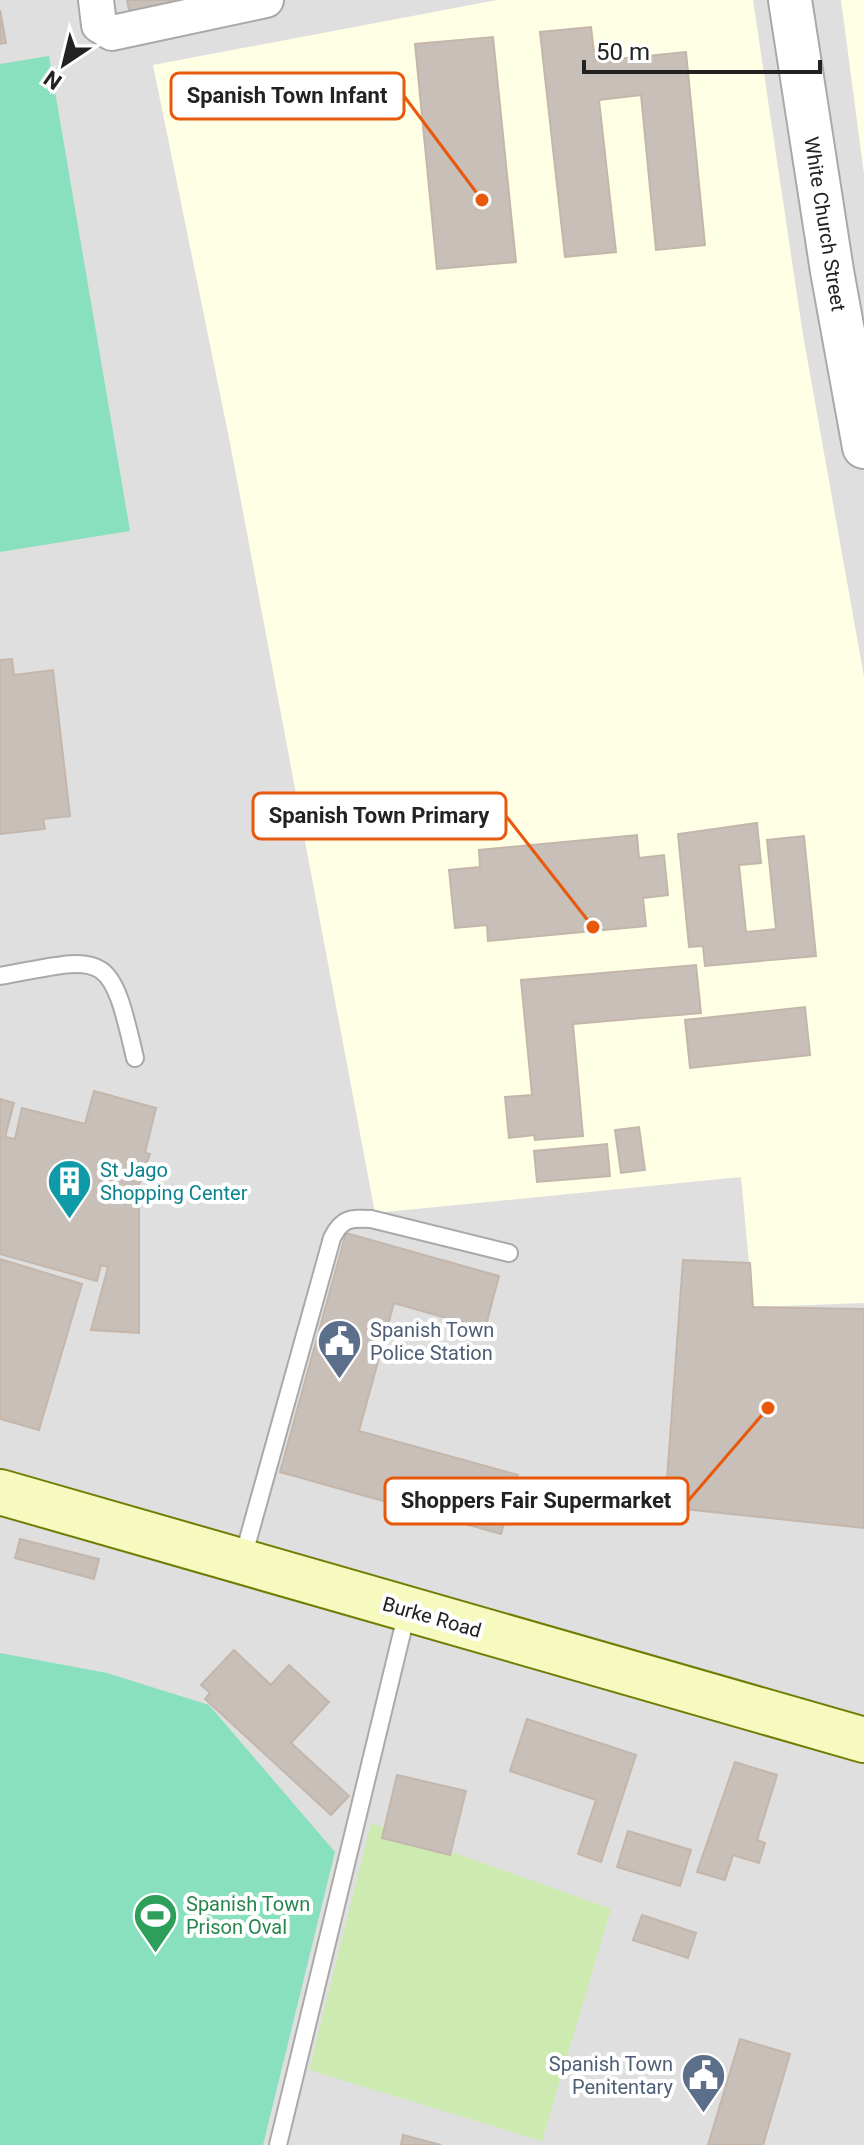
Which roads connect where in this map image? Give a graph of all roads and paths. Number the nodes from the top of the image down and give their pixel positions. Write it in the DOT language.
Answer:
graph roads {
  1 [pos="96,0"];
  2 [pos="266,0"];
  3 [pos="790,0"];
  4 [pos="864,447"];
  5 [pos="0,976"];
  6 [pos="135,1058"];
  7 [pos="509,1253"];
  8 [pos="0,1492"];
  9 [pos="241,1563"];
  10 [pos="407,1611"];
  11 [pos="864,1740"];
  12 [pos="278,2145"];
  1 -- 2 [label="street"];
  3 -- 4 [label="street, White Church Street"];
  5 -- 6 [label="lane"];
  7 -- 9 [label="lane"];
  8 -- 9 [label="main road, Burke Road"];
  9 -- 10 [label="main road, Burke Road"];
  10 -- 11 [label="main road, Burke Road"];
  10 -- 12 [label="lane"];
}
